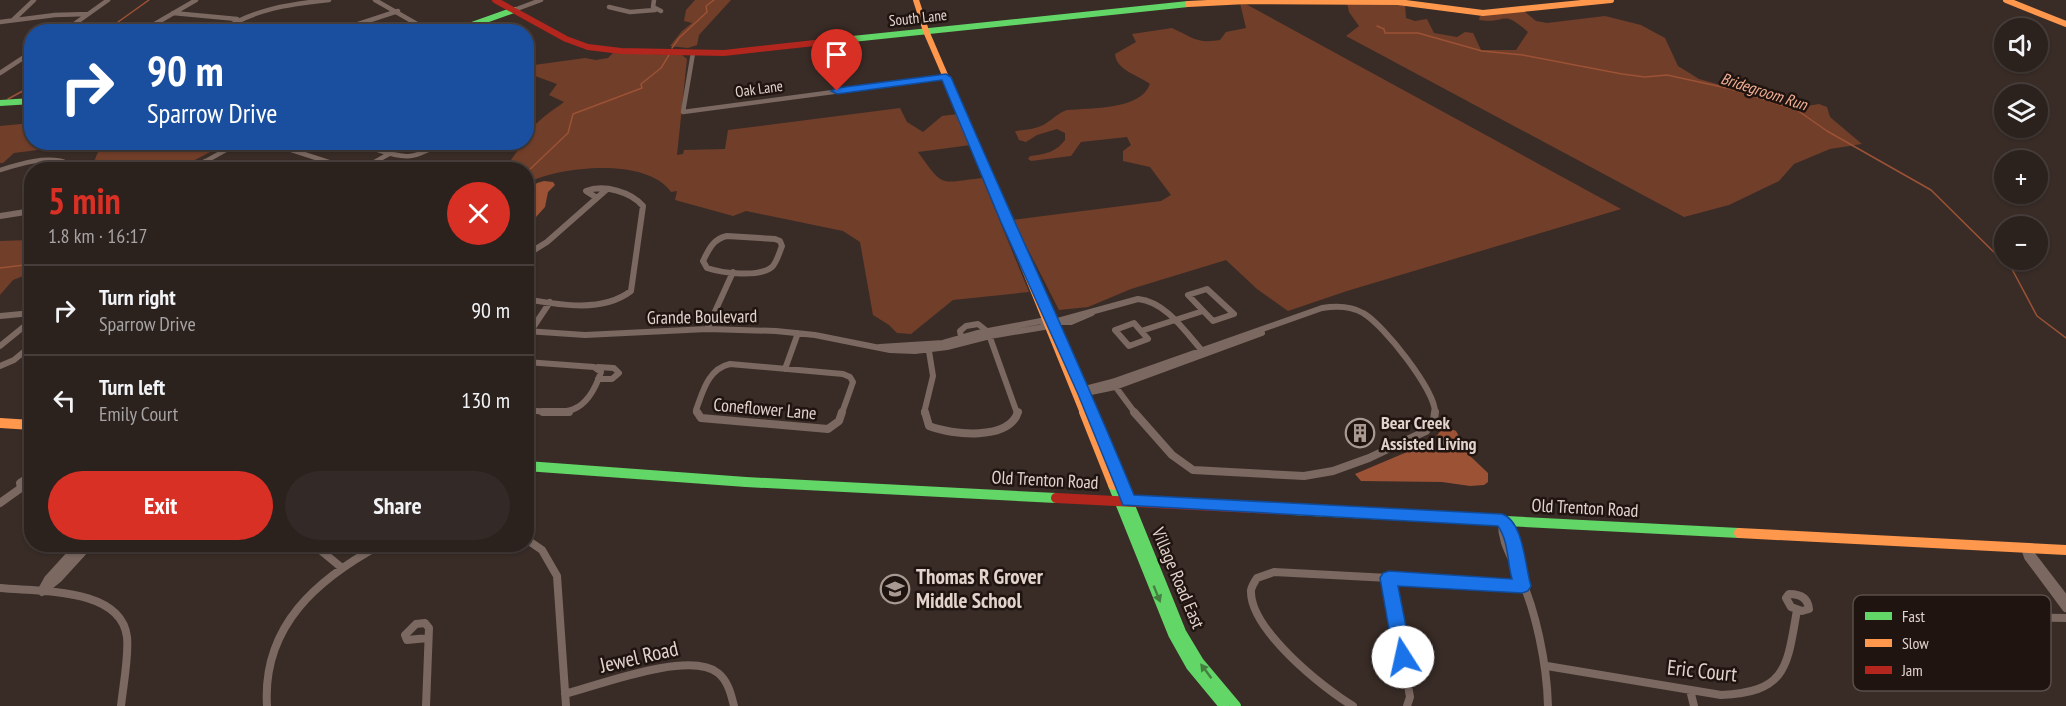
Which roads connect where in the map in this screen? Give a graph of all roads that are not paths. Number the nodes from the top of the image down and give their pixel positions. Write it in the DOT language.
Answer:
graph roads {
  1 [pos="34,0"];
  2 [pos="108,0"];
  3 [pos="196,0"];
  4 [pos="328,0"];
  5 [pos="375,0"];
  6 [pos="495,0"];
  7 [pos="541,0"];
  8 [pos="654,0"];
  9 [pos="916,0"];
  10 [pos="1611,0"];
  11 [pos="2006,0"];
  12 [pos="293,2"];
  13 [pos="609,7"];
  14 [pos="514,10"];
  15 [pos="398,11"];
  16 [pos="173,13"];
  17 [pos="88,14"];
  18 [pos="237,19"];
  19 [pos="13,20"];
  20 [pos="0,22"];
  21 [pos="74,24"];
  22 [pos="154,24"];
  23 [pos="230,24"];
  24 [pos="358,24"];
  25 [pos="418,24"];
  26 [pos="475,24"];
  27 [pos="2066,24"];
  28 [pos="926,31"];
  29 [pos="693,53"];
  30 [pos="24,57"];
  31 [pos="0,73"];
  32 [pos="946,77"];
  33 [pos="24,102"];
  34 [pos="0,103"];
  35 [pos="225,150"];
  36 [pos="292,150"];
  37 [pos="378,150"];
  38 [pos="428,150"];
  39 [pos="389,154"];
  40 [pos="205,161"];
  41 [pos="44,162"];
  42 [pos="65,162"];
  43 [pos="328,162"];
  44 [pos="374,162"];
  45 [pos="24,165"];
  46 [pos="0,170"];
  47 [pos="606,190"];
  48 [pos="597,198"];
  49 [pos="24,212"];
  50 [pos="0,216"];
  51 [pos="534,250"];
  52 [pos="734,272"];
  53 [pos="534,300"];
  54 [pos="550,302"];
  55 [pos="1203,311"];
  56 [pos="24,314"];
  57 [pos="0,316"];
  58 [pos="1174,320"];
  59 [pos="1054,322"];
  60 [pos="534,324"];
  61 [pos="24,326"];
  62 [pos="707,329"];
  63 [pos="534,331"];
  64 [pos="1142,331"];
  65 [pos="798,333"];
  66 [pos="989,334"];
  67 [pos="962,340"];
  68 [pos="0,346"];
  69 [pos="929,348"];
  70 [pos="24,352"];
  71 [pos="1204,353"];
  72 [pos="534,363"];
  73 [pos="0,366"];
  74 [pos="594,367"];
  75 [pos="785,369"];
  76 [pos="598,379"];
  77 [pos="1113,384"];
  78 [pos="1081,392"];
  79 [pos="534,411"];
  80 [pos="0,423"];
  81 [pos="24,424"];
  82 [pos="534,467"];
  83 [pos="24,480"];
  84 [pos="21,488"];
  85 [pos="24,488"];
  86 [pos="1124,501"];
  87 [pos="0,503"];
  88 [pos="1502,520"];
  89 [pos="534,544"];
  90 [pos="2025,548"];
  91 [pos="2066,550"];
  92 [pos="73,552"];
  93 [pos="83,552"];
  94 [pos="323,552"];
  95 [pos="369,552"];
  96 [pos="342,568"];
  97 [pos="1389,578"];
  98 [pos="1522,586"];
  99 [pos="0,588"];
  100 [pos="41,592"];
  101 [pos="2066,600"];
  102 [pos="2066,608"];
  103 [pos="1797,610"];
  104 [pos="2051,618"];
  105 [pos="2066,618"];
  106 [pos="428,638"];
  107 [pos="1547,666"];
  108 [pos="1690,690"];
  109 [pos="565,694"];
  110 [pos="121,706"];
  111 [pos="266,706"];
  112 [pos="426,706"];
  113 [pos="566,706"];
  114 [pos="734,706"];
  115 [pos="1224,706"];
  116 [pos="1236,706"];
  117 [pos="1353,706"];
  118 [pos="1407,706"];
  119 [pos="1548,706"];
  120 [pos="1694,706"];
  1 -- 19 [label="street"];
  2 -- 17 [label="street"];
  3 -- 16 [label="street"];
  4 -- 12 [label="street"];
  5 -- 15 [label="street"];
  6 -- 14 [label="main road, South Lane"];
  7 -- 14 [label="street"];
  8 -- 13 [label="street"];
  9 -- 28 [label="main road, Village Road East"];
  10 -- 28 [label="main road, South Lane"];
  11 -- 27 [label="main road"];
  12 -- 18 [label="street"];
  14 -- 26 [label="main road"];
  14 -- 29 [label="main road, South Lane"];
  15 -- 24 [label="street"];
  15 -- 25 [label="street"];
  16 -- 18 [label="street"];
  16 -- 22 [label="street"];
  17 -- 19 [label="street"];
  17 -- 21 [label="street"];
  18 -- 23 [label="street"];
  19 -- 20 [label="street"];
  28 -- 29 [label="main road, South Lane"];
  28 -- 32 [label="main road, Village Road East"];
  29 -- 32 [label="street, Oak Lane"];
  30 -- 31 [label="street"];
  32 -- 59 [label="main road, Village Road East"];
  33 -- 34 [label="main road"];
  35 -- 40 [label="street"];
  36 -- 43 [label="street"];
  37 -- 39 [label="street"];
  38 -- 39 [label="street"];
  39 -- 44 [label="street"];
  41 -- 42 [label="street"];
  45 -- 46 [label="street"];
  47 -- 48 [label="street"];
  47 -- 48 [label="street"];
  47 -- 54 [label="street"];
  48 -- 51 [label="street"];
  49 -- 50 [label="street"];
  52 -- 52 [label="street"];
  52 -- 62 [label="street"];
  53 -- 54 [label="street"];
  54 -- 60 [label="street"];
  55 -- 55 [label="street"];
  55 -- 58 [label="street"];
  56 -- 57 [label="street"];
  58 -- 59 [label="street, Grande Boulevard"];
  58 -- 64 [label="street"];
  58 -- 71 [label="street, Grande Boulevard"];
  59 -- 66 [label="street, Grande Boulevard"];
  59 -- 78 [label="main road, Village Road East"];
  61 -- 68 [label="street"];
  62 -- 63 [label="street, Grande Boulevard"];
  62 -- 65 [label="street, Grande Boulevard"];
  64 -- 64 [label="street"];
  65 -- 69 [label="street, Grande Boulevard"];
  65 -- 75 [label="street"];
  66 -- 67 [label="street, Grande Boulevard"];
  66 -- 67 [label="street"];
  66 -- 69 [label="street"];
  67 -- 69 [label="street, Grande Boulevard"];
  70 -- 73 [label="street"];
  71 -- 77 [label="street"];
  71 -- 77 [label="street"];
  72 -- 74 [label="street"];
  74 -- 76 [label="street"];
  74 -- 76 [label="street"];
  75 -- 75 [label="street, Coneflower Lane"];
  76 -- 79 [label="street"];
  77 -- 78 [label="street"];
  78 -- 86 [label="main road, Village Road East"];
  80 -- 81 [label="main road"];
  82 -- 86 [label="main road, Old Trenton Road"];
  83 -- 84 [label="street"];
  84 -- 85 [label="street"];
  84 -- 87 [label="street"];
  86 -- 88 [label="main road, Old Trenton Road"];
  86 -- 115 [label="main road, Village Road East, one-way"];
  116 -- 86 [label="main road, Village Road East, one-way"];
  88 -- 90 [label="main road, Old Trenton Road"];
  88 -- 98 [label="street"];
  89 -- 109 [label="street"];
  90 -- 91 [label="main road, Old Trenton Road"];
  90 -- 101 [label="street"];
  90 -- 102 [label="street"];
  92 -- 100 [label="street"];
  93 -- 100 [label="street"];
  94 -- 96 [label="street"];
  95 -- 96 [label="street"];
  96 -- 111 [label="street"];
  97 -- 98 [label="street"];
  97 -- 117 [label="street"];
  97 -- 118 [label="street"];
  98 -- 107 [label="street"];
  99 -- 100 [label="street"];
  100 -- 110 [label="street"];
  103 -- 108 [label="street, Eric Court"];
  104 -- 105 [label="street"];
  106 -- 112 [label="street"];
  107 -- 108 [label="street, Eric Court"];
  107 -- 119 [label="street"];
  108 -- 120 [label="street"];
  109 -- 113 [label="street"];
  109 -- 114 [label="street, Jewel Road"];
}
